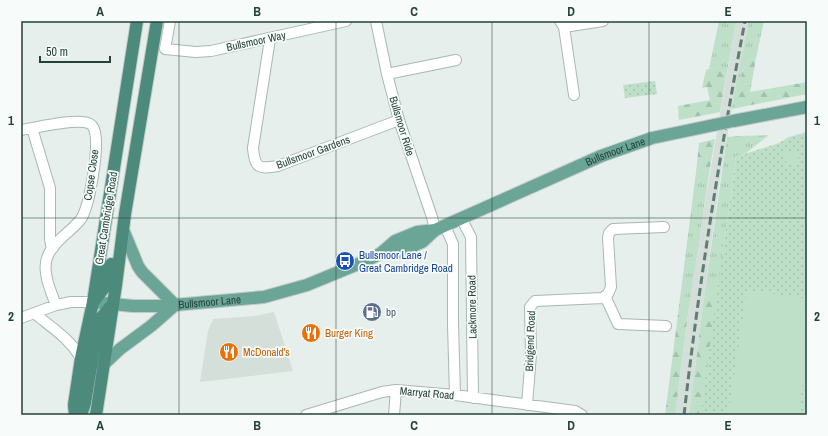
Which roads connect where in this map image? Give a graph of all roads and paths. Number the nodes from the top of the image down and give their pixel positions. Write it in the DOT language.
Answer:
graph roads {
  1 [pos="137,21"];
  2 [pos="157,21"];
  3 [pos="170,21"];
  4 [pos="346,21"];
  5 [pos="376,21"];
  6 [pos="603,21"];
  7 [pos="562,24"];
  8 [pos="270,39"];
  9 [pos="456,60"];
  10 [pos="387,74"];
  11 [pos="574,95"];
  12 [pos="807,107"];
  13 [pos="399,120"];
  14 [pos="32,128"];
  15 [pos="21,130"];
  16 [pos="132,174"];
  17 [pos="461,218"];
  18 [pos="664,227"];
  19 [pos="440,228"];
  20 [pos="124,232"];
  21 [pos="53,248"];
  22 [pos="606,296"];
  23 [pos="93,302"];
  24 [pos="113,304"];
  25 [pos="56,305"];
  26 [pos="175,305"];
  27 [pos="34,313"];
  28 [pos="21,318"];
  29 [pos="666,326"];
  30 [pos="81,358"];
  31 [pos="103,365"];
  32 [pos="396,390"];
  33 [pos="455,395"];
  34 [pos="473,398"];
  35 [pos="527,405"];
  36 [pos="75,415"];
  37 [pos="81,415"];
  38 [pos="96,415"];
  39 [pos="306,415"];
  40 [pos="394,415"];
  41 [pos="582,415"];
  1 -- 23 [label="highway, Great Cambridge Road"];
  2 -- 16 [label="highway, Great Cambridge Road"];
  3 -- 8 [label="street, Bullsmoor Way"];
  4 -- 8 [label="street, Bullsmoor Way"];
  5 -- 10 [label="street, Bullsmoor Ride"];
  6 -- 7 [label="street"];
  7 -- 11 [label="street"];
  8 -- 13 [label="street, Bullsmoor Gardens"];
  9 -- 10 [label="street"];
  10 -- 13 [label="street, Bullsmoor Ride"];
  12 -- 17 [label="main road, Bullsmoor Lane, bridge"];
  13 -- 19 [label="street, Bullsmoor Ride"];
  14 -- 15 [label="street, Copse Close"];
  14 -- 21 [label="street"];
  14 -- 21 [label="street, Copse Close"];
  16 -- 20 [label="highway, Great Cambridge Road"];
  16 -- 23 [label="highway"];
  17 -- 19 [label="main road, Bullsmoor Lane"];
  17 -- 34 [label="street, Lackmore Road"];
  18 -- 22 [label="street"];
  19 -- 26 [label="main road, Bullsmoor Lane"];
  19 -- 33 [label="street, Lackmore Road"];
  20 -- 24 [label="highway, Great Cambridge Road"];
  20 -- 26 [label="main road"];
  21 -- 25 [label="street"];
  22 -- 29 [label="street"];
  22 -- 35 [label="street, Bridgend Road"];
  23 -- 24 [label="main road, Bullsmoor Lane"];
  23 -- 25 [label="street, Bullsmoor Lane"];
  23 -- 30 [label="highway, Great Cambridge Road"];
  24 -- 26 [label="main road, Bullsmoor Lane"];
  24 -- 31 [label="highway, Great Cambridge Road"];
  24 -- 37 [label="highway"];
  25 -- 27 [label="street, Bullsmoor Lane"];
  26 -- 31 [label="main road"];
  27 -- 28 [label="street, Bullsmoor Lane"];
  27 -- 30 [label="street"];
  30 -- 36 [label="highway, Great Cambridge Road"];
  31 -- 38 [label="highway, Great Cambridge Road"];
  32 -- 33 [label="street, Marryat Road"];
  32 -- 39 [label="street, Marryat Road"];
  32 -- 40 [label="street"];
  33 -- 34 [label="street, Marryat Road"];
  34 -- 35 [label="street, Marryat Road"];
  35 -- 41 [label="street, Marryat Road"];
}
